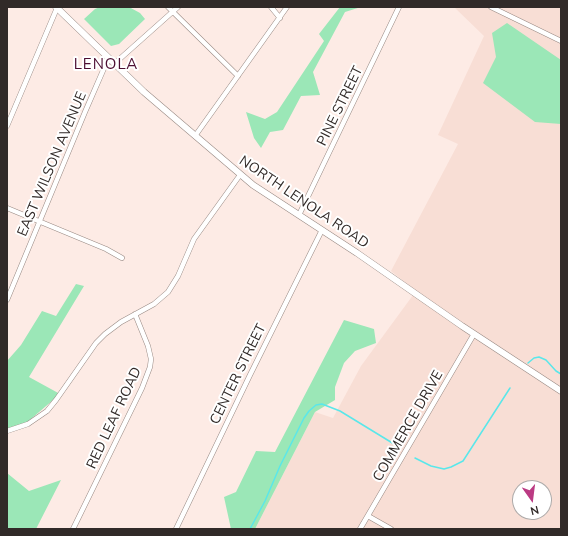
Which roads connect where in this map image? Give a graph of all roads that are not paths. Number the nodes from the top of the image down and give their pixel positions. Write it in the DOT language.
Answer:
graph roads {
  1 [pos="168,7"];
  2 [pos="178,7"];
  3 [pos="271,7"];
  4 [pos="287,7"];
  5 [pos="399,7"];
  6 [pos="491,7"];
  7 [pos="56,8"];
  8 [pos="173,12"];
  9 [pos="280,18"];
  10 [pos="561,40"];
  11 [pos="111,62"];
  12 [pos="238,76"];
  13 [pos="7,126"];
  14 [pos="195,136"];
  15 [pos="240,175"];
  16 [pos="7,208"];
  17 [pos="298,215"];
  18 [pos="40,222"];
  19 [pos="322,230"];
  20 [pos="122,258"];
  21 [pos="7,300"];
  22 [pos="135,314"];
  23 [pos="474,334"];
  24 [pos="561,391"];
  25 [pos="7,431"];
  26 [pos="368,516"];
  27 [pos="73,529"];
  28 [pos="176,529"];
  29 [pos="360,529"];
  30 [pos="391,529"];
  1 -- 8 [label="street"];
  2 -- 8 [label="street"];
  3 -- 9 [label="street"];
  4 -- 9 [label="street"];
  5 -- 17 [label="street, PINE STREET"];
  6 -- 10 [label="street"];
  7 -- 11 [label="main road, NORTH LENOLA ROAD"];
  7 -- 13 [label="street"];
  8 -- 11 [label="street"];
  8 -- 12 [label="street"];
  9 -- 12 [label="street"];
  11 -- 14 [label="main road, NORTH LENOLA ROAD"];
  11 -- 18 [label="street, EAST WILSON AVENUE"];
  12 -- 14 [label="street"];
  14 -- 15 [label="main road, NORTH LENOLA ROAD"];
  15 -- 17 [label="main road, NORTH LENOLA ROAD"];
  15 -- 22 [label="street"];
  16 -- 18 [label="street"];
  17 -- 19 [label="main road, NORTH LENOLA ROAD"];
  18 -- 20 [label="street"];
  18 -- 21 [label="street, EAST WILSON AVENUE"];
  19 -- 23 [label="main road, NORTH LENOLA ROAD"];
  19 -- 28 [label="street, CENTER STREET"];
  22 -- 25 [label="street"];
  22 -- 27 [label="street, RED LEAF ROAD"];
  23 -- 24 [label="main road, NORTH LENOLA ROAD"];
  23 -- 26 [label="street, COMMERCE DRIVE"];
  26 -- 29 [label="street, COMMERCE DRIVE"];
  26 -- 30 [label="street"];
}
